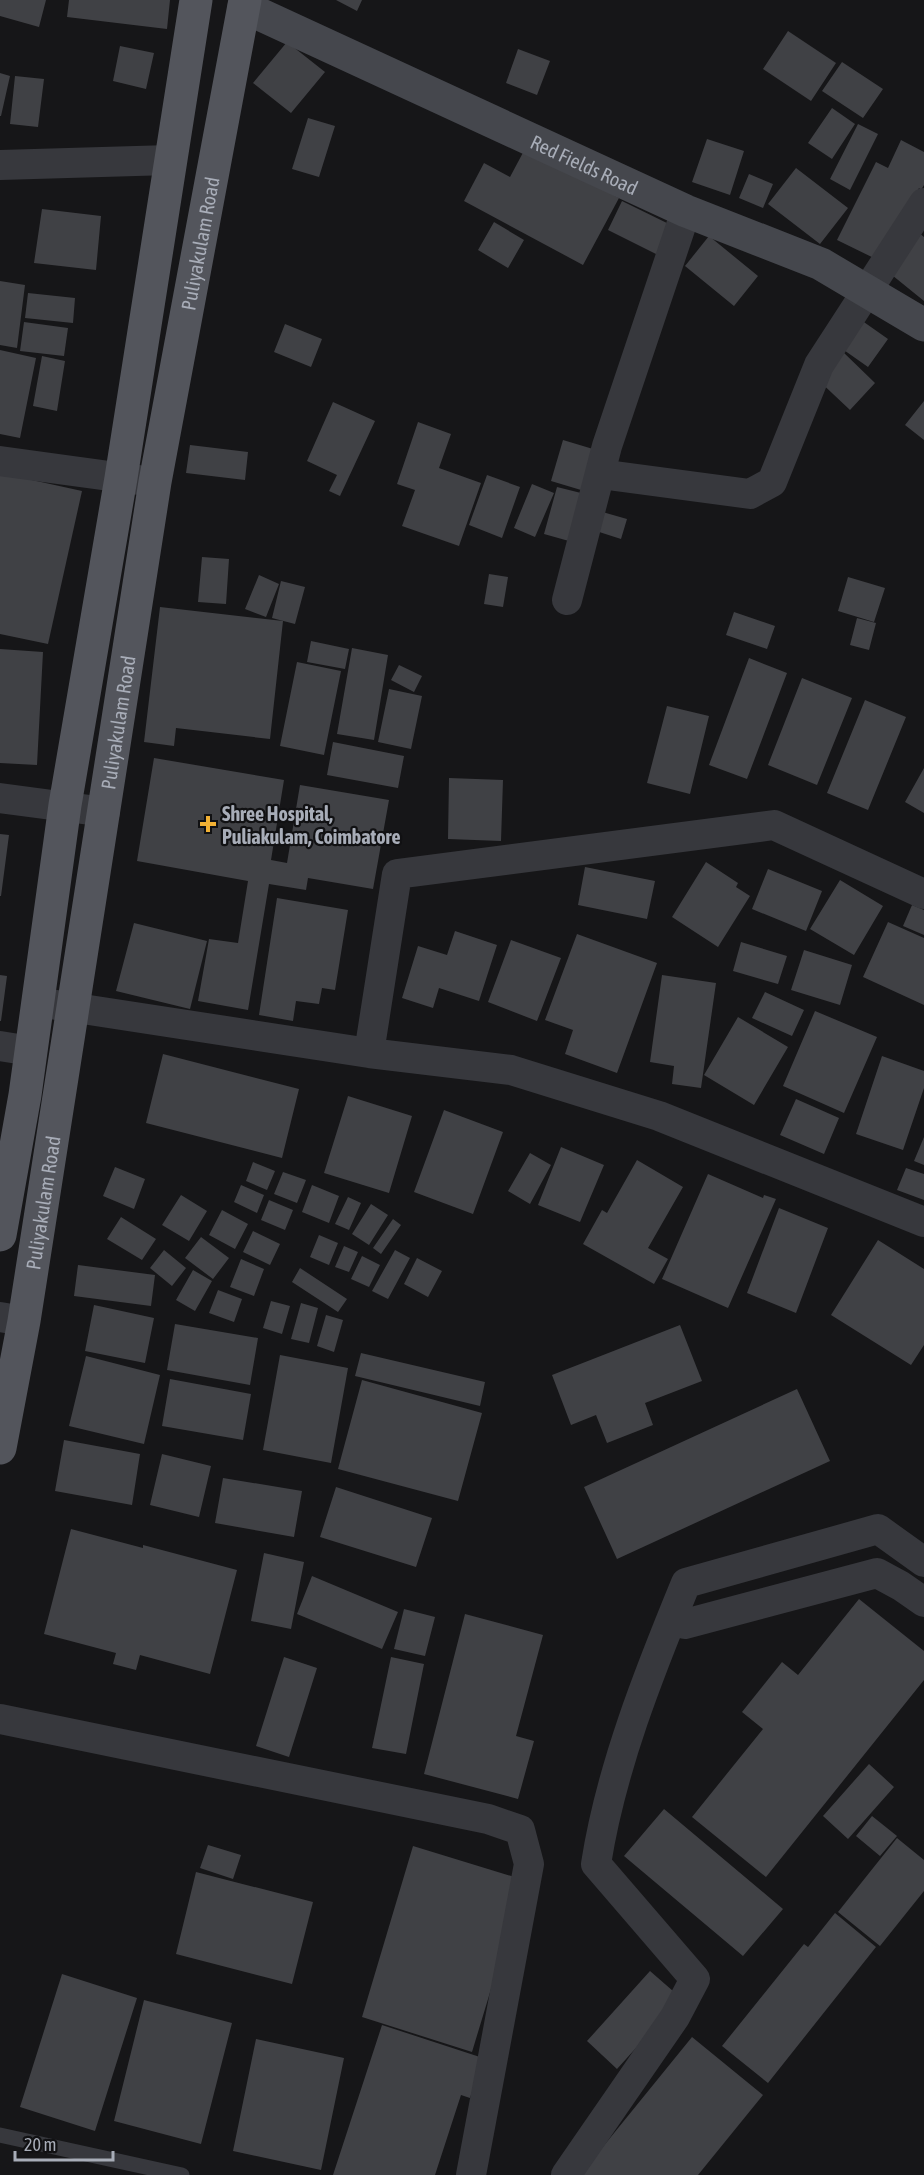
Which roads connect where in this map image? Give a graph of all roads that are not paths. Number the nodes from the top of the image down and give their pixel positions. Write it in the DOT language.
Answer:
graph roads {
  1 [pos="196,0"];
  2 [pos="244,3"];
  3 [pos="170,160"];
  4 [pos="0,165"];
  5 [pos="924,203"];
  6 [pos="686,211"];
  7 [pos="867,290"];
  8 [pos="924,325"];
  9 [pos="0,461"];
  10 [pos="600,474"];
  11 [pos="121,478"];
  12 [pos="155,482"];
  13 [pos="567,600"];
  14 [pos="0,798"];
  15 [pos="65,805"];
  16 [pos="105,812"];
  17 [pos="924,894"];
  18 [pos="37,1002"];
  19 [pos="74,1007"];
  20 [pos="15,1049"];
  21 [pos="369,1053"];
  22 [pos="924,1222"];
  23 [pos="0,1234"];
  24 [pos="12,1319"];
  25 [pos="0,1448"];
  26 [pos="924,1562"];
  27 [pos="924,1602"];
  28 [pos="685,1624"];
  29 [pos="0,1719"];
  30 [pos="0,2135"];
  31 [pos="182,2175"];
  32 [pos="471,2175"];
  33 [pos="566,2175"];
  1 -- 3 [label="main road, Puliyakulam Road"];
  2 -- 6 [label="street, Red Fields Road"];
  2 -- 12 [label="main road, Puliyakulam Road"];
  3 -- 4 [label="street"];
  3 -- 11 [label="main road, Puliyakulam Road"];
  5 -- 7 [label="street"];
  6 -- 7 [label="street, Red Fields Road"];
  6 -- 10 [label="street"];
  7 -- 8 [label="street, Red Fields Road"];
  7 -- 10 [label="street"];
  9 -- 11 [label="street"];
  10 -- 13 [label="street"];
  11 -- 12 [label="street"];
  11 -- 15 [label="main road, Puliyakulam Road"];
  12 -- 16 [label="main road, Puliyakulam Road"];
  14 -- 15 [label="street"];
  15 -- 16 [label="street"];
  15 -- 18 [label="main road, Puliyakulam Road"];
  16 -- 19 [label="main road, Puliyakulam Road"];
  17 -- 21 [label="street"];
  18 -- 19 [label="street"];
  18 -- 20 [label="main road, Puliyakulam Road"];
  19 -- 21 [label="street"];
  19 -- 24 [label="main road, Puliyakulam Road"];
  20 -- 23 [label="main road, Puliyakulam Road"];
  21 -- 22 [label="street"];
  24 -- 25 [label="main road, Puliyakulam Road"];
  26 -- 33 [label="street"];
  27 -- 28 [label="street"];
  29 -- 32 [label="street"];
  30 -- 31 [label="lane"];
}
